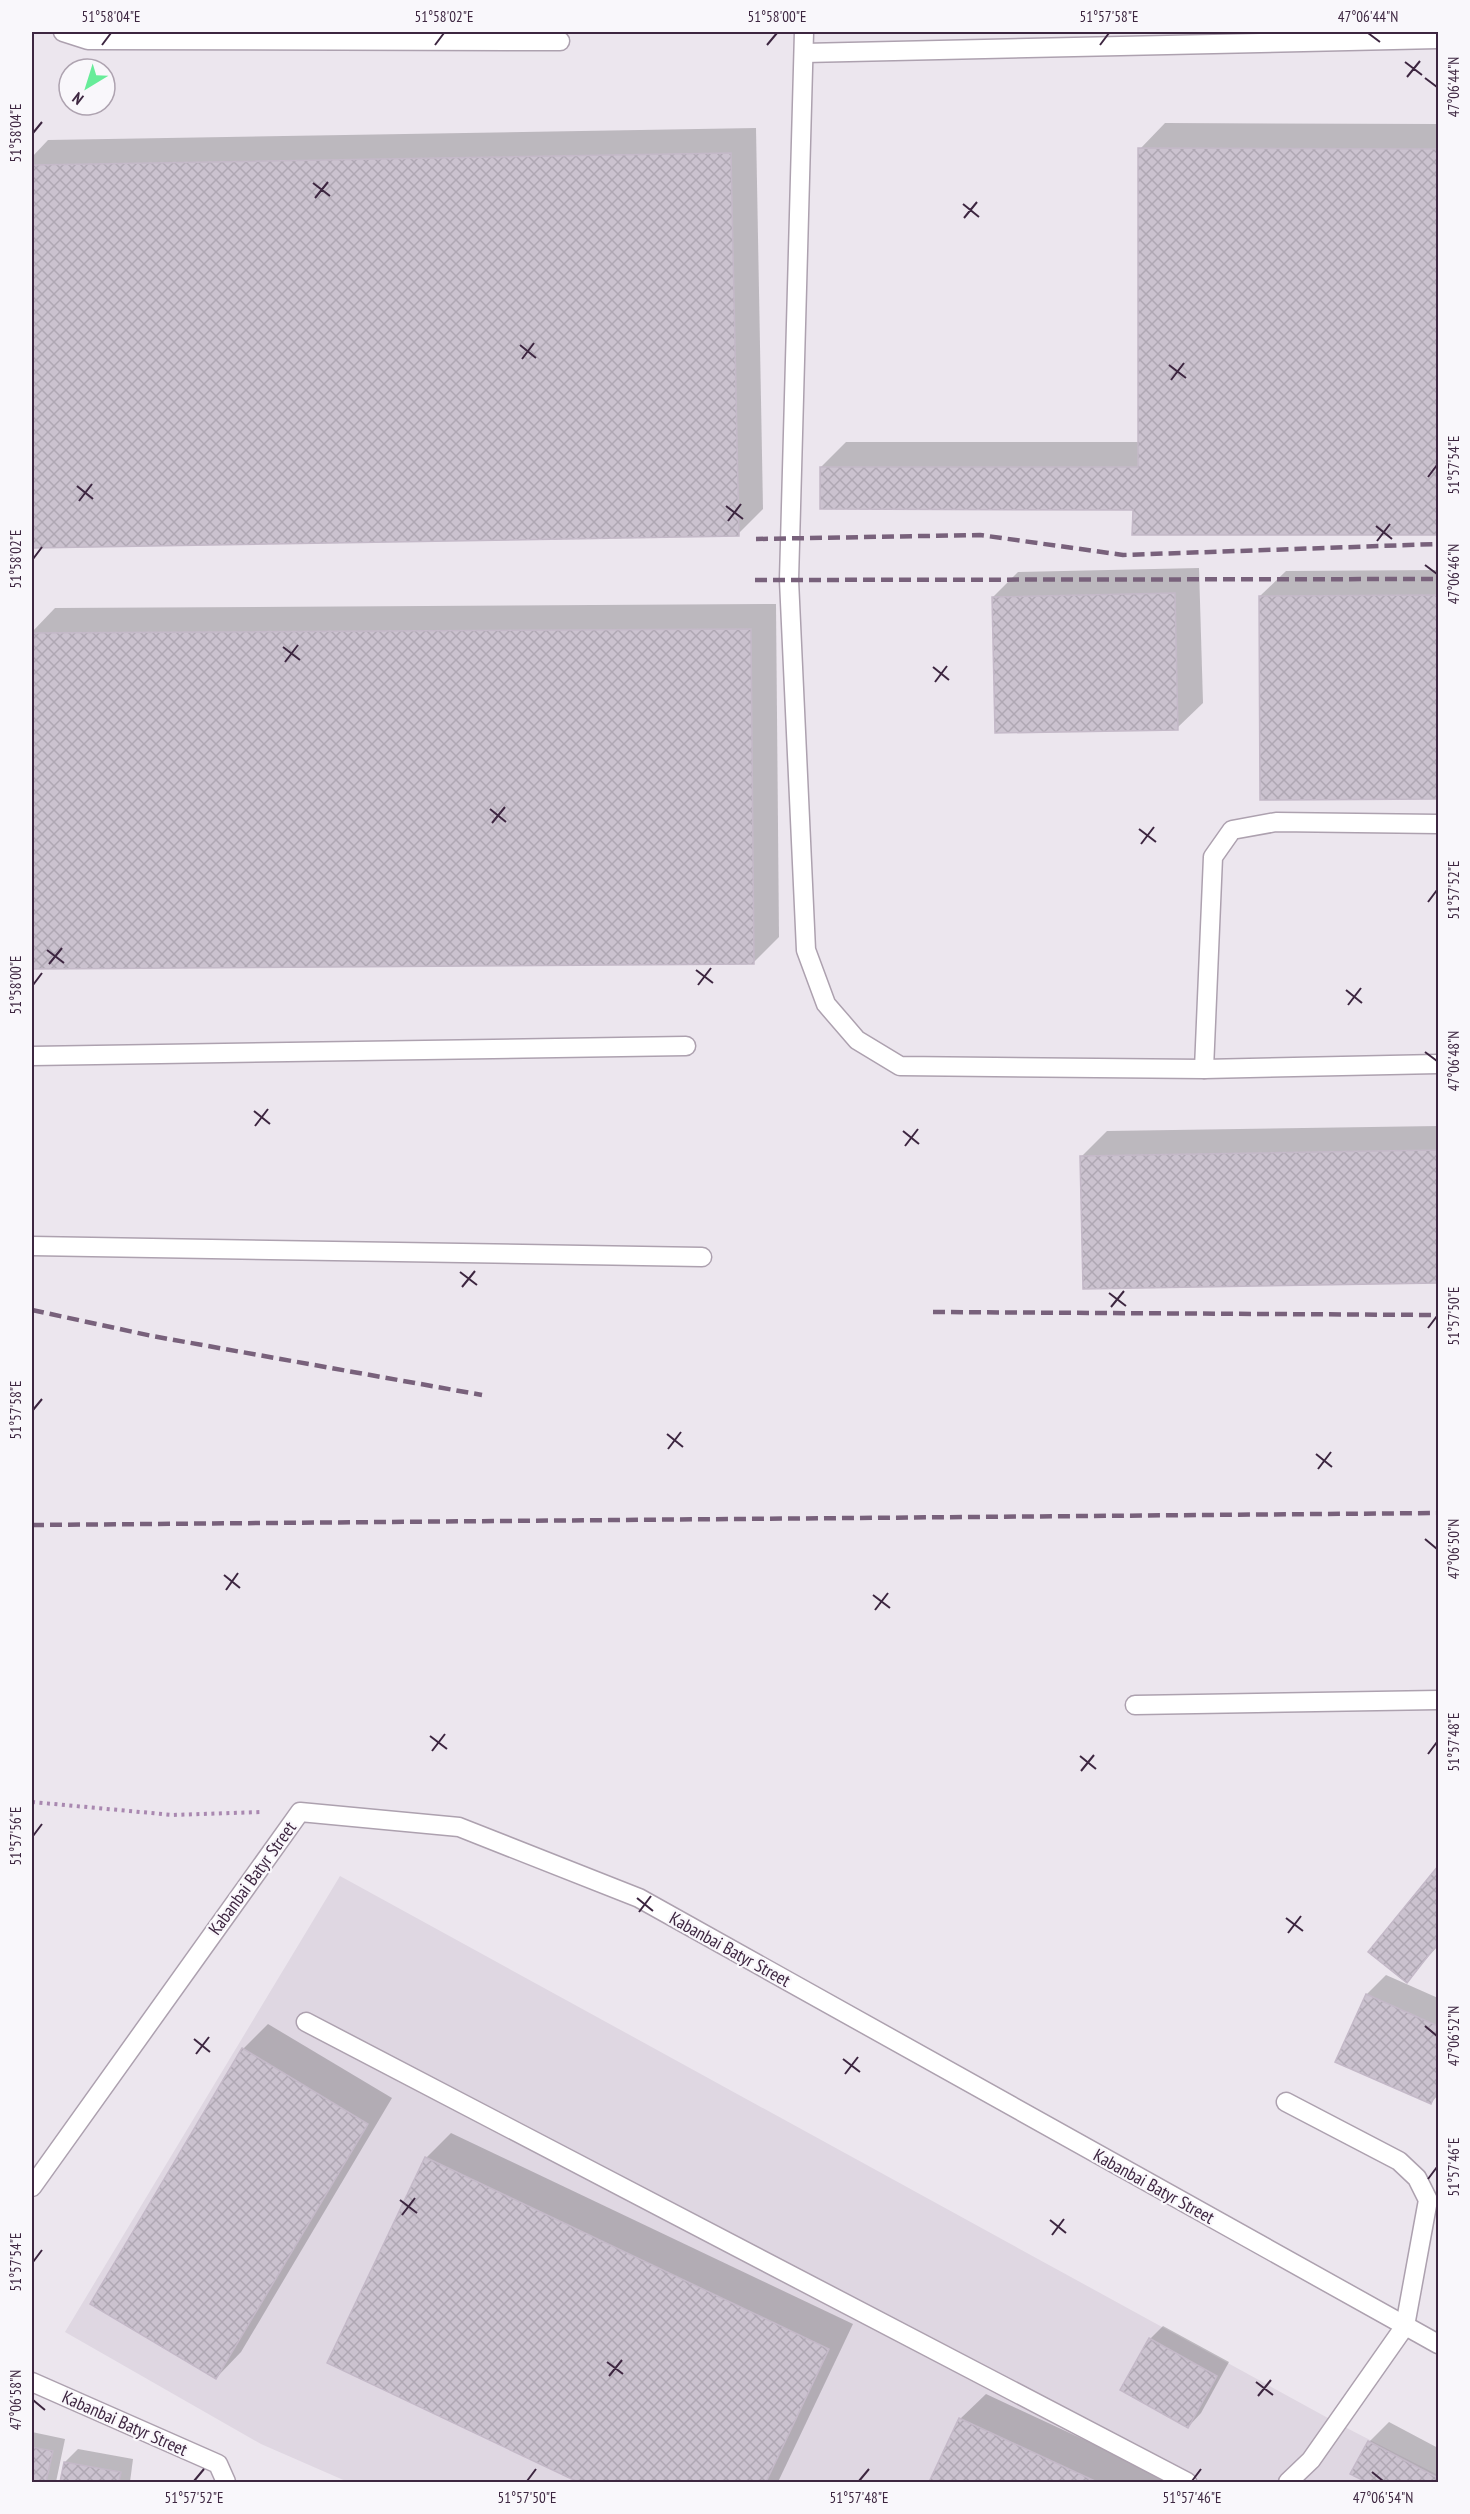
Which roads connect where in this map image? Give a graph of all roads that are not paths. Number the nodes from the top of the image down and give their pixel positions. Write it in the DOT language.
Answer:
graph roads {
  1 [pos="63,32"];
  2 [pos="804,32"];
  3 [pos="1438,39"];
  4 [pos="560,41"];
  5 [pos="804,53"];
  6 [pos="1438,824"];
  7 [pos="686,1046"];
  8 [pos="32,1056"];
  9 [pos="1438,1064"];
  10 [pos="1204,1069"];
  11 [pos="32,1246"];
  12 [pos="702,1257"];
  13 [pos="1438,1700"];
  14 [pos="1135,1705"];
  15 [pos="306,2022"];
  16 [pos="1286,2102"];
  17 [pos="32,2187"];
  18 [pos="1406,2326"];
  19 [pos="1438,2344"];
  20 [pos="32,2382"];
  21 [pos="226,2482"];
  22 [pos="1187,2482"];
  23 [pos="1288,2482"];
  1 -- 4 [label="street"];
  2 -- 5 [label="street"];
  3 -- 5 [label="street"];
  5 -- 10 [label="street"];
  6 -- 10 [label="street"];
  7 -- 8 [label="street"];
  9 -- 10 [label="street"];
  11 -- 12 [label="street"];
  13 -- 14 [label="street"];
  15 -- 22 [label="street"];
  16 -- 18 [label="street"];
  17 -- 18 [label="street, Kabanbai Batyr Street"];
  18 -- 19 [label="street, Kabanbai Batyr Street"];
  18 -- 23 [label="street"];
  20 -- 21 [label="street, Kabanbai Batyr Street"];
}
